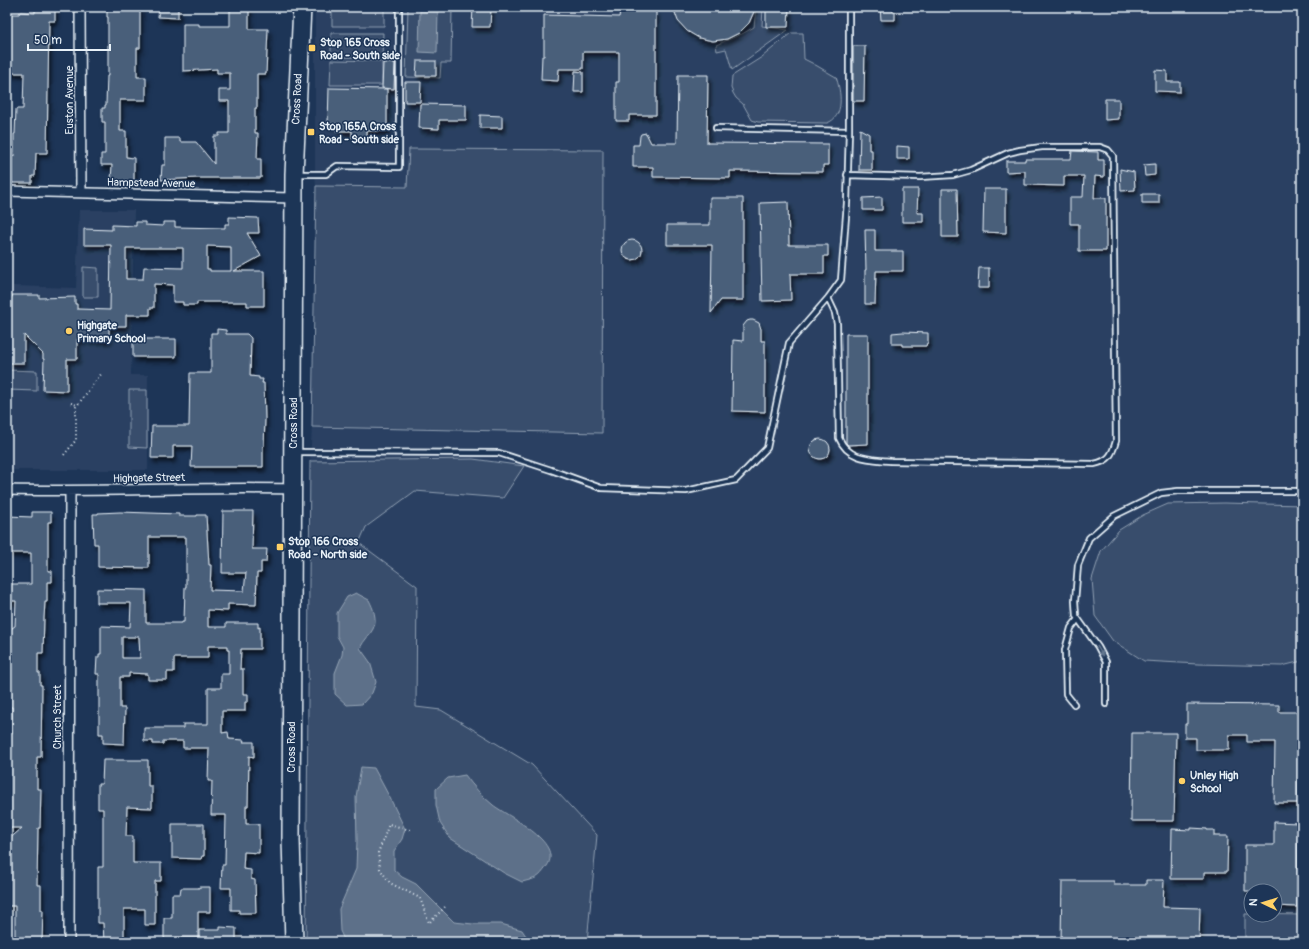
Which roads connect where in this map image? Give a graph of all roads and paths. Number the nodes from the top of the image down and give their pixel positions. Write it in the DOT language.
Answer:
graph roads {
  1 [pos="80,7"];
  2 [pos="302,7"];
  3 [pos="399,7"];
  4 [pos="849,7"];
  5 [pos="716,128"];
  6 [pos="849,131"];
  7 [pos="294,174"];
  8 [pos="848,175"];
  9 [pos="7,191"];
  10 [pos="81,193"];
  11 [pos="294,198"];
  12 [pos="828,298"];
  13 [pos="102,373"];
  14 [pos="71,403"];
  15 [pos="77,405"];
  16 [pos="293,452"];
  17 [pos="64,456"];
  18 [pos="292,489"];
  19 [pos="7,490"];
  20 [pos="70,491"];
  21 [pos="1302,491"];
  22 [pos="1078,619"];
  23 [pos="1074,704"];
  24 [pos="1106,704"];
  25 [pos="410,830"];
  26 [pos="291,839"];
  27 [pos="445,907"];
  28 [pos="69,942"];
  29 [pos="283,942"];
  30 [pos="294,942"];
  1 -- 10 [label="street, Euston Avenue"];
  2 -- 7 [label="highway, Cross Road"];
  3 -- 7 [label="lane"];
  4 -- 6 [label="lane"];
  5 -- 6 [label="lane"];
  6 -- 8 [label="lane"];
  7 -- 11 [label="highway, Cross Road"];
  8 -- 12 [label="lane"];
  8 -- 12 [label="lane"];
  9 -- 10 [label="street, Hampstead Avenue"];
  10 -- 11 [label="street, Hampstead Avenue"];
  11 -- 16 [label="highway, Cross Road"];
  12 -- 16 [label="lane"];
  13 -- 15 [label="path"];
  14 -- 15 [label="path"];
  15 -- 17 [label="path"];
  16 -- 18 [label="highway, Cross Road"];
  18 -- 20 [label="street, Highgate Street"];
  18 -- 26 [label="highway, Cross Road"];
  19 -- 20 [label="street, Highgate Street"];
  20 -- 28 [label="street, Church Street"];
  21 -- 22 [label="lane"];
  22 -- 23 [label="lane"];
  22 -- 24 [label="lane, one-way"];
  25 -- 27 [label="path"];
  26 -- 29 [label="highway, Cross Road"];
  26 -- 30 [label="highway, Cross Road"];
}
